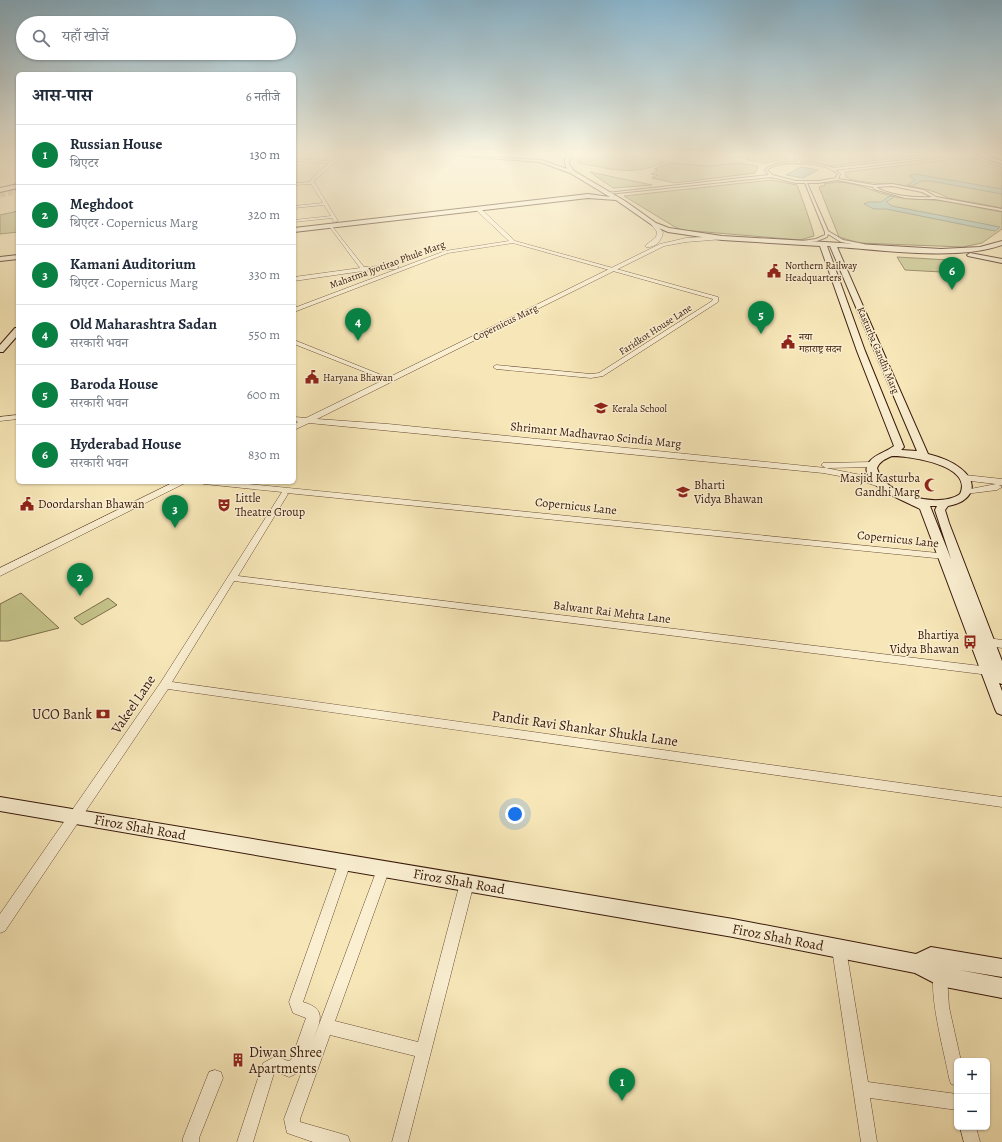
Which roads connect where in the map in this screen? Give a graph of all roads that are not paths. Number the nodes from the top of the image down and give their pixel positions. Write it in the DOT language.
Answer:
graph roads {
  1 [pos="327,208"];
  2 [pos="452,208"];
  3 [pos="484,208"];
  4 [pos="631,208"];
  5 [pos="817,208"];
  6 [pos="478,209"];
  7 [pos="296,221"];
  8 [pos="333,221"];
  9 [pos="654,224"];
  10 [pos="296,226"];
  11 [pos="296,230"];
  12 [pos="827,232"];
  13 [pos="722,238"];
  14 [pos="513,242"];
  15 [pos="800,243"];
  16 [pos="1002,243"];
  17 [pos="658,244"];
  18 [pos="823,244"];
  19 [pos="834,245"];
  20 [pos="874,247"];
  21 [pos="941,251"];
  22 [pos="16,257"];
  23 [pos="0,259"];
  24 [pos="16,261"];
  25 [pos="1002,261"];
  26 [pos="0,263"];
  27 [pos="405,267"];
  28 [pos="610,268"];
  29 [pos="362,269"];
  30 [pos="296,279"];
  31 [pos="296,309"];
  32 [pos="16,332"];
  33 [pos="296,343"];
  34 [pos="0,350"];
  35 [pos="496,367"];
  36 [pos="382,377"];
  37 [pos="362,390"];
  38 [pos="16,418"];
  39 [pos="0,419"];
  40 [pos="302,420"];
  41 [pos="891,453"];
  42 [pos="924,455"];
  43 [pos="872,465"];
  44 [pos="965,478"];
  45 [pos="1002,482"];
  46 [pos="165,484"];
  47 [pos="178,484"];
  48 [pos="224,484"];
  49 [pos="882,485"];
  50 [pos="1002,486"];
  51 [pos="968,492"];
  52 [pos="284,494"];
  53 [pos="916,501"];
  54 [pos="944,503"];
  55 [pos="945,556"];
  56 [pos="0,565"];
  57 [pos="0,572"];
  58 [pos="232,578"];
  59 [pos="988,642"];
  60 [pos="1002,644"];
  61 [pos="989,671"];
  62 [pos="1002,678"];
  63 [pos="165,685"];
  64 [pos="1002,709"];
  65 [pos="1002,802"];
  66 [pos="0,804"];
  67 [pos="76,816"];
  68 [pos="346,862"];
  69 [pos="384,868"];
  70 [pos="467,883"];
  71 [pos="0,926"];
  72 [pos="840,949"];
  73 [pos="917,964"];
  74 [pos="1002,968"];
  75 [pos="940,976"];
  76 [pos="1002,988"];
  77 [pos="326,1026"];
  78 [pos="424,1051"];
  79 [pos="954,1064"];
  80 [pos="215,1078"];
  81 [pos="861,1089"];
  82 [pos="954,1102"];
  83 [pos="969,1130"];
  84 [pos="191,1142"];
  85 [pos="245,1142"];
  86 [pos="342,1142"];
  87 [pos="400,1142"];
  88 [pos="869,1142"];
  89 [pos="972,1142"];
  1 -- 8 [label="street"];
  2 -- 8 [label="main road"];
  3 -- 6 [label="main road"];
  4 -- 9 [label="main road"];
  5 -- 12 [label="street"];
  6 -- 8 [label="main road"];
  6 -- 14 [label="street"];
  7 -- 8 [label="street"];
  8 -- 10 [label="main road"];
  8 -- 11 [label="main road"];
  8 -- 29 [label="street"];
  9 -- 13 [label="main road"];
  9 -- 17 [label="street"];
  12 -- 15 [label="street"];
  12 -- 20 [label="street"];
  13 -- 15 [label="main road"];
  13 -- 17 [label="street, Copernicus Marg"];
  14 -- 27 [label="street, Mahatma Jyotirao Phule Marg"];
  14 -- 28 [label="street, Mahatma Jyotirao Phule Marg"];
  15 -- 18 [label="main road"];
  16 -- 21 [label="main road"];
  17 -- 28 [label="street, Copernicus Marg"];
  18 -- 19 [label="main road"];
  18 -- 41 [label="main road, Kasturba Gandhi Marg"];
  19 -- 20 [label="main road"];
  19 -- 42 [label="main road, Kasturba Gandhi Marg"];
  20 -- 21 [label="main road"];
  21 -- 25 [label="main road"];
  22 -- 23 [label="main road"];
  24 -- 26 [label="main road"];
  27 -- 29 [label="street"];
  27 -- 31 [label="street, Mahatma Jyotirao Phule Marg"];
  28 -- 35 [label="street, Faridkot House Lane"];
  28 -- 36 [label="street, Copernicus Marg"];
  28 -- 37 [label="street, Copernicus Marg"];
  29 -- 30 [label="street"];
  32 -- 34 [label="main road"];
  33 -- 36 [label="street"];
  36 -- 37 [label="street, Copernicus Marg"];
  37 -- 40 [label="street, Copernicus Marg"];
  38 -- 39 [label="street"];
  40 -- 43 [label="street, Shrimant Madhavrao Scindia Marg"];
  40 -- 49 [label="street, Shrimant Madhavrao Scindia Marg"];
  41 -- 42 [label="main road"];
  41 -- 43 [label="main road"];
  42 -- 44 [label="main road"];
  43 -- 49 [label="main road"];
  44 -- 45 [label="street"];
  44 -- 51 [label="main road"];
  46 -- 56 [label="street"];
  47 -- 57 [label="street"];
  48 -- 55 [label="street, Copernicus Lane"];
  49 -- 53 [label="main road"];
  50 -- 51 [label="street"];
  51 -- 54 [label="main road"];
  52 -- 58 [label="street, Vakeel Lane"];
  53 -- 54 [label="main road"];
  53 -- 55 [label="main road"];
  54 -- 59 [label="main road"];
  55 -- 61 [label="main road"];
  58 -- 61 [label="street, Balwant Rai Mehta Lane"];
  58 -- 63 [label="street, Vakeel Lane"];
  59 -- 60 [label="street"];
  59 -- 62 [label="main road"];
  61 -- 64 [label="main road"];
  63 -- 65 [label="street, Pandit Ravi Shankar Shukla Lane"];
  63 -- 67 [label="street, Vakeel Lane"];
  66 -- 67 [label="main road, Firoz Shah Road"];
  67 -- 68 [label="main road, Firoz Shah Road"];
  67 -- 71 [label="street, Vakeel Lane"];
  68 -- 69 [label="main road, Firoz Shah Road"];
  68 -- 85 [label="street"];
  69 -- 70 [label="main road, Firoz Shah Road"];
  69 -- 77 [label="street"];
  70 -- 72 [label="main road, Firoz Shah Road"];
  70 -- 78 [label="street"];
  72 -- 73 [label="main road, Firoz Shah Road"];
  72 -- 81 [label="street"];
  73 -- 74 [label="main road"];
  73 -- 75 [label="main road, Firoz Shah Road"];
  75 -- 76 [label="main road, Firoz Shah Road"];
  75 -- 79 [label="street"];
  77 -- 78 [label="street"];
  77 -- 86 [label="street"];
  78 -- 87 [label="street"];
  80 -- 84 [label="street"];
  81 -- 82 [label="street"];
  81 -- 88 [label="street"];
  83 -- 89 [label="street"];
}
